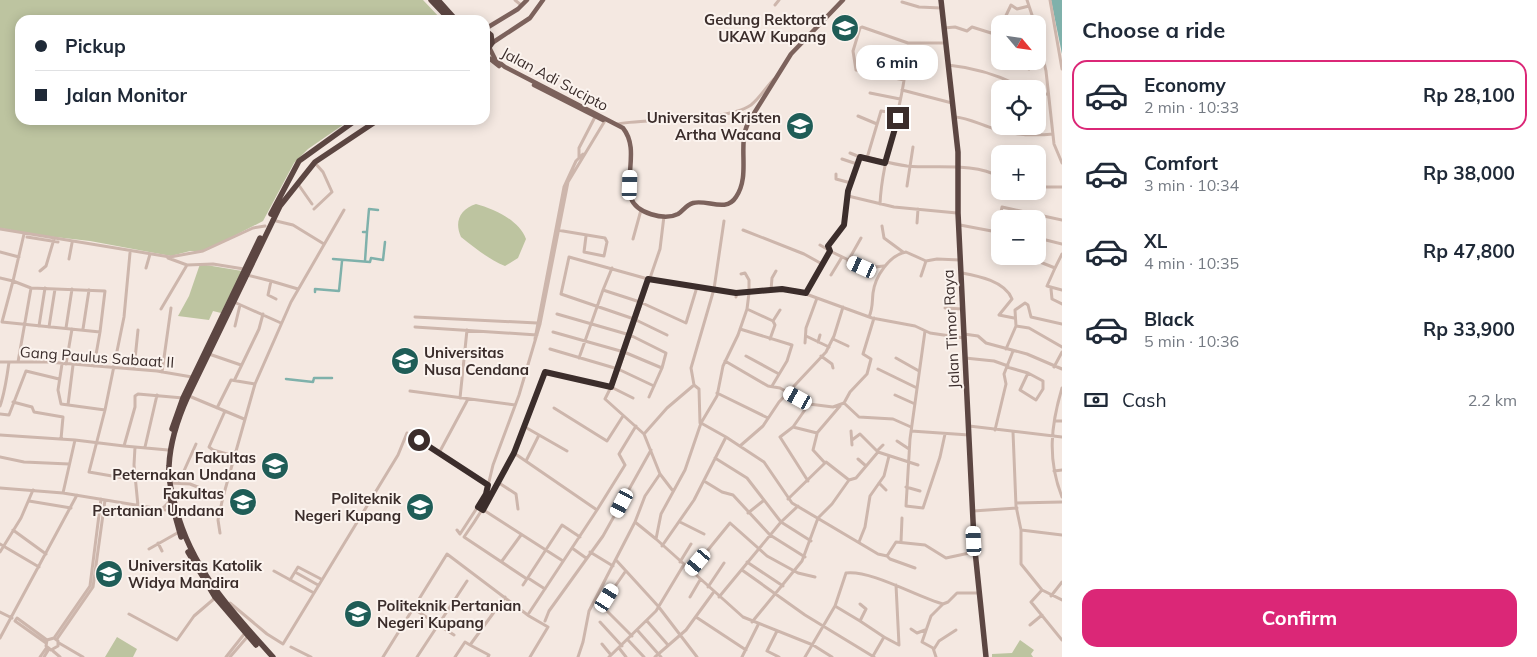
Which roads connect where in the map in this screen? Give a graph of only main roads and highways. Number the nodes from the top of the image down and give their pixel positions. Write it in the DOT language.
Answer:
graph roads {
  1 [pos="431,0"];
  2 [pos="438,0"];
  3 [pos="527,0"];
  4 [pos="543,0"];
  5 [pos="844,0"];
  6 [pos="941,0"];
  7 [pos="445,15"];
  8 [pos="452,15"];
  9 [pos="490,27"];
  10 [pos="490,48"];
  11 [pos="490,52"];
  12 [pos="490,53"];
  13 [pos="596,115"];
  14 [pos="349,125"];
  15 [pos="370,125"];
  16 [pos="286,183"];
  17 [pos="295,186"];
  18 [pos="246,272"];
  19 [pos="201,364"];
  20 [pos="185,397"];
  21 [pos="185,540"];
  22 [pos="217,596"];
  23 [pos="268,657"];
  24 [pos="273,657"];
  25 [pos="986,657"];
  1 -- 7 [label="highway"];
  2 -- 8 [label="highway"];
  3 -- 9 [label="main road"];
  4 -- 10 [label="main road"];
  5 -- 13 [label="main road, Jalan Adi Sucipto"];
  6 -- 25 [label="highway, Jalan Timor Raya"];
  11 -- 13 [label="main road, Jalan Adi Sucipto"];
  12 -- 13 [label="main road, Jalan Adi Sucipto"];
  14 -- 16 [label="highway"];
  15 -- 17 [label="highway"];
  16 -- 17 [label="highway"];
  16 -- 18 [label="highway"];
  17 -- 18 [label="highway"];
  18 -- 19 [label="highway"];
  18 -- 19 [label="highway"];
  19 -- 20 [label="highway"];
  19 -- 20 [label="highway"];
  20 -- 21 [label="highway"];
  20 -- 21 [label="highway"];
  21 -- 22 [label="highway"];
  22 -- 23 [label="highway"];
  22 -- 24 [label="highway"];
}
